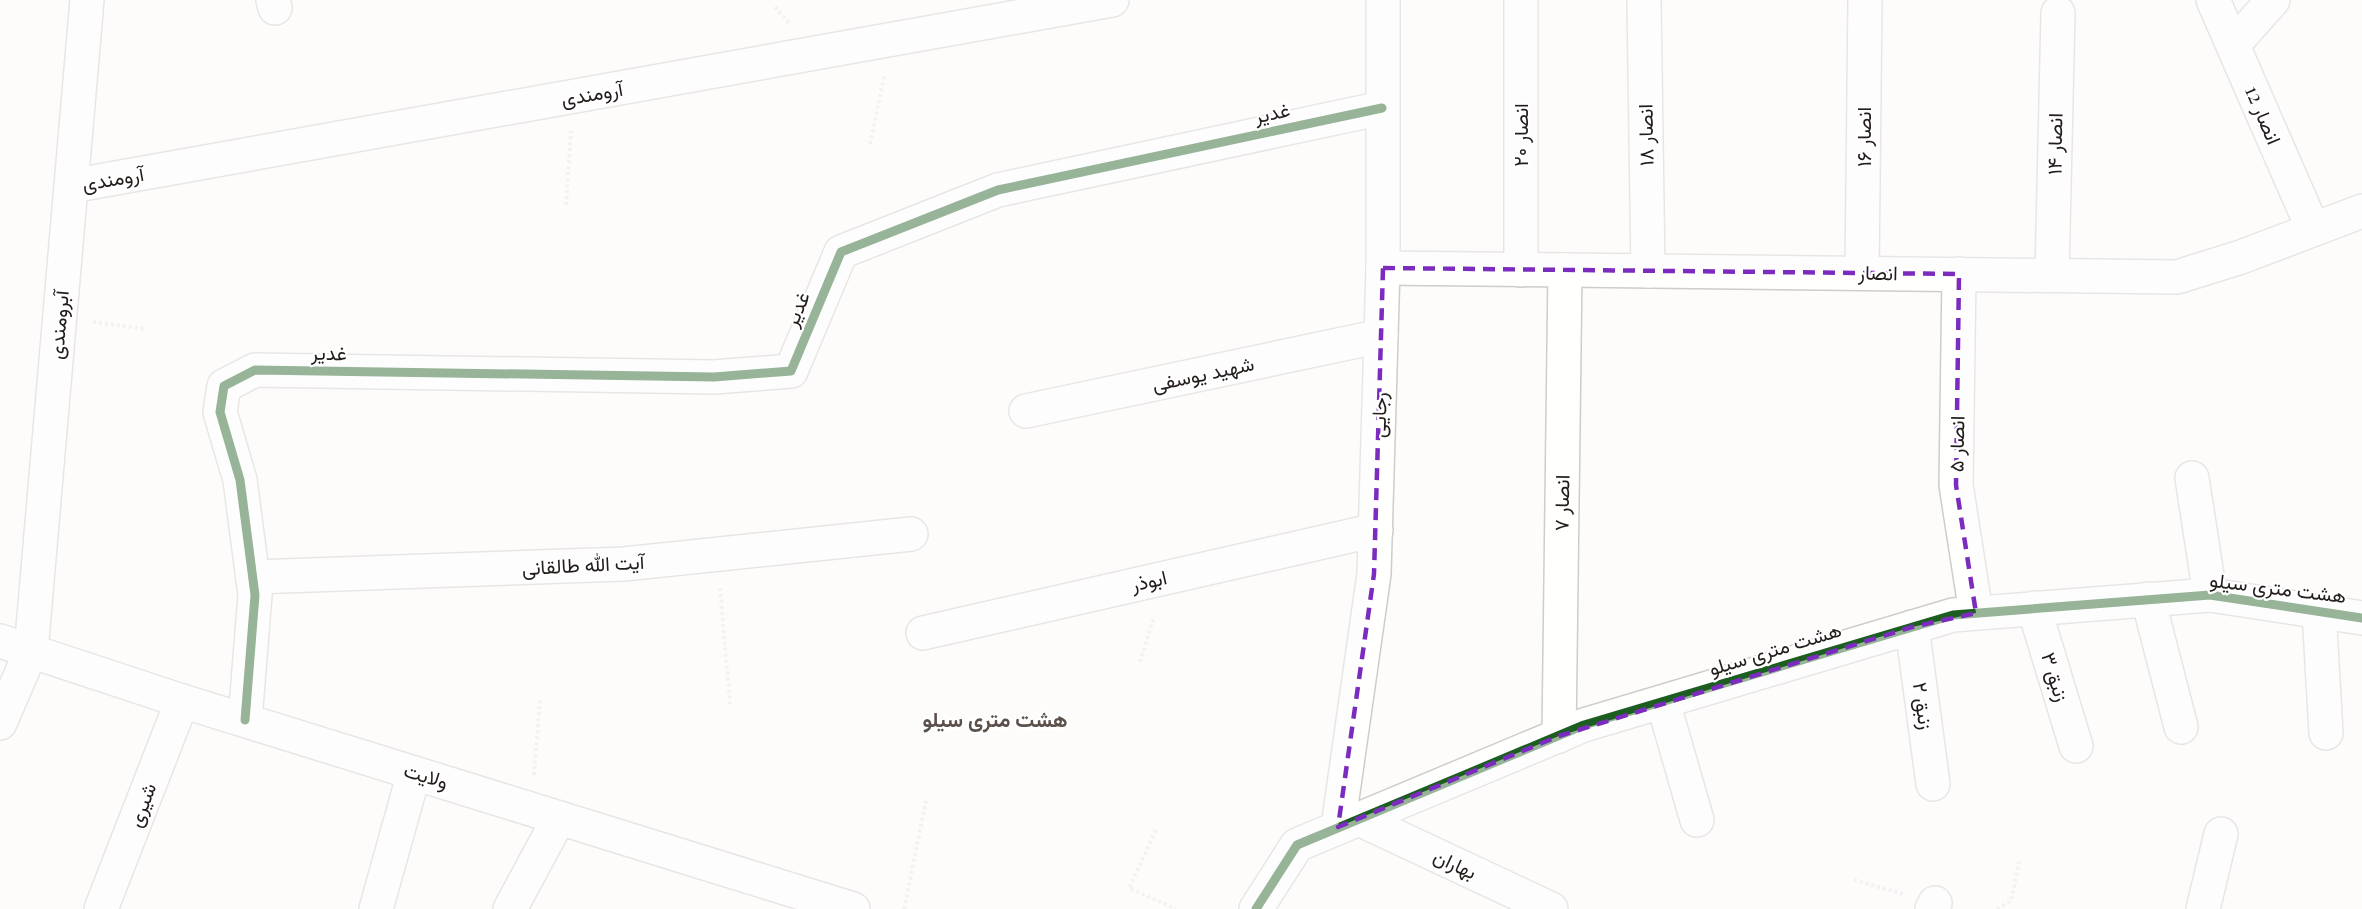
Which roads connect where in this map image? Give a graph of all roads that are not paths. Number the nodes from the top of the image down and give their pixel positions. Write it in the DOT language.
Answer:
graph roads {
  1 [pos="87,0"];
  2 [pos="1112,0"];
  3 [pos="1383,0"];
  4 [pos="1521,0"];
  5 [pos="1644,0"];
  6 [pos="1865,0"];
  7 [pos="2213,0"];
  8 [pos="2273,0"];
  9 [pos="2058,13"];
  10 [pos="2233,45"];
  11 [pos="1382,108"];
  12 [pos="71,186"];
  13 [pos="2362,211"];
  14 [pos="2313,229"];
  15 [pos="1383,268"];
  16 [pos="1521,270"];
  17 [pos="1565,270"];
  18 [pos="1648,271"];
  19 [pos="1862,273"];
  20 [pos="1959,274"];
  21 [pos="2052,275"];
  22 [pos="1381,336"];
  23 [pos="1026,411"];
  24 [pos="2192,478"];
  25 [pos="1376,530"];
  26 [pos="911,534"];
  27 [pos="253,577"];
  28 [pos="2210,595"];
  29 [pos="2148,599"];
  30 [pos="2034,608"];
  31 [pos="2319,611"];
  32 [pos="1976,613"];
  33 [pos="2362,618"];
  34 [pos="1912,627"];
  35 [pos="923,633"];
  36 [pos="0,641"];
  37 [pos="31,651"];
  38 [pos="182,701"];
  39 [pos="1663,702"];
  40 [pos="245,720"];
  41 [pos="0,723"];
  42 [pos="2181,727"];
  43 [pos="2326,733"];
  44 [pos="1559,736"];
  45 [pos="2076,746"];
  46 [pos="414,772"];
  47 [pos="1933,784"];
  48 [pos="545,813"];
  49 [pos="1697,820"];
  50 [pos="1349,823"];
  51 [pos="2221,834"];
  52 [pos="101,909"];
  53 [pos="376,909"];
  54 [pos="510,909"];
  55 [pos="853,909"];
  56 [pos="1256,909"];
  57 [pos="1551,909"];
  58 [pos="2203,909"];
  1 -- 12 [label="street, آبرومندی"];
  2 -- 12 [label="street, آرومندی"];
  3 -- 11 [label="street, رجایی"];
  4 -- 16 [label="street, انصار ۲۰"];
  5 -- 18 [label="street, انصار ۱۸"];
  6 -- 19 [label="street, انصار ۱۶"];
  7 -- 10 [label="street, انصار 12"];
  8 -- 10 [label="street"];
  9 -- 21 [label="street, انصار ۱۴"];
  10 -- 14 [label="street, انصار 12"];
  11 -- 15 [label="street, رجایی"];
  11 -- 27 [label="street, غدیر"];
  12 -- 37 [label="street, آبرومندی"];
  13 -- 14 [label="street, انصار"];
  14 -- 21 [label="street, انصار"];
  15 -- 16 [label="street, انصار"];
  15 -- 22 [label="street, رجایی"];
  16 -- 17 [label="street, انصار"];
  17 -- 18 [label="street, انصار"];
  17 -- 44 [label="street, انصار ۷"];
  18 -- 19 [label="street, انصار"];
  19 -- 20 [label="street, انصار"];
  20 -- 21 [label="street, انصار"];
  20 -- 32 [label="street, انصار ۵"];
  22 -- 23 [label="street, شهید یوسفی"];
  22 -- 25 [label="street, رجایی"];
  24 -- 28 [label="street"];
  25 -- 35 [label="street, ابوذر"];
  25 -- 50 [label="street, رجایی"];
  26 -- 27 [label="street, آیت الله طالقانی"];
  27 -- 40 [label="street"];
  28 -- 29 [label="street, هشت متری سیلو"];
  28 -- 31 [label="street, هشت متری سیلو"];
  29 -- 30 [label="street, هشت متری سیلو"];
  29 -- 42 [label="street"];
  30 -- 32 [label="street, هشت متری سیلو"];
  30 -- 45 [label="street, زنبق ۳"];
  31 -- 33 [label="street, هشت متری سیلو"];
  31 -- 43 [label="street"];
  32 -- 34 [label="street, هشت متری سیلو"];
  34 -- 39 [label="street, هشت متری سیلو"];
  34 -- 47 [label="street, زنبق ۲"];
  36 -- 37 [label="street, ولایت"];
  37 -- 38 [label="street, ولایت"];
  37 -- 41 [label="street, آبرومندی"];
  38 -- 40 [label="street, ولایت"];
  38 -- 52 [label="street, شیری"];
  39 -- 44 [label="street, هشت متری سیلو"];
  39 -- 49 [label="street"];
  40 -- 46 [label="street, ولایت"];
  44 -- 50 [label="street, هشت متری سیلو"];
  46 -- 48 [label="street, ولایت"];
  46 -- 53 [label="street"];
  48 -- 54 [label="street"];
  48 -- 55 [label="street, ولایت"];
  50 -- 56 [label="street, هشت متری سیلو"];
  50 -- 57 [label="street, بهاران"];
  51 -- 58 [label="street"];
}
